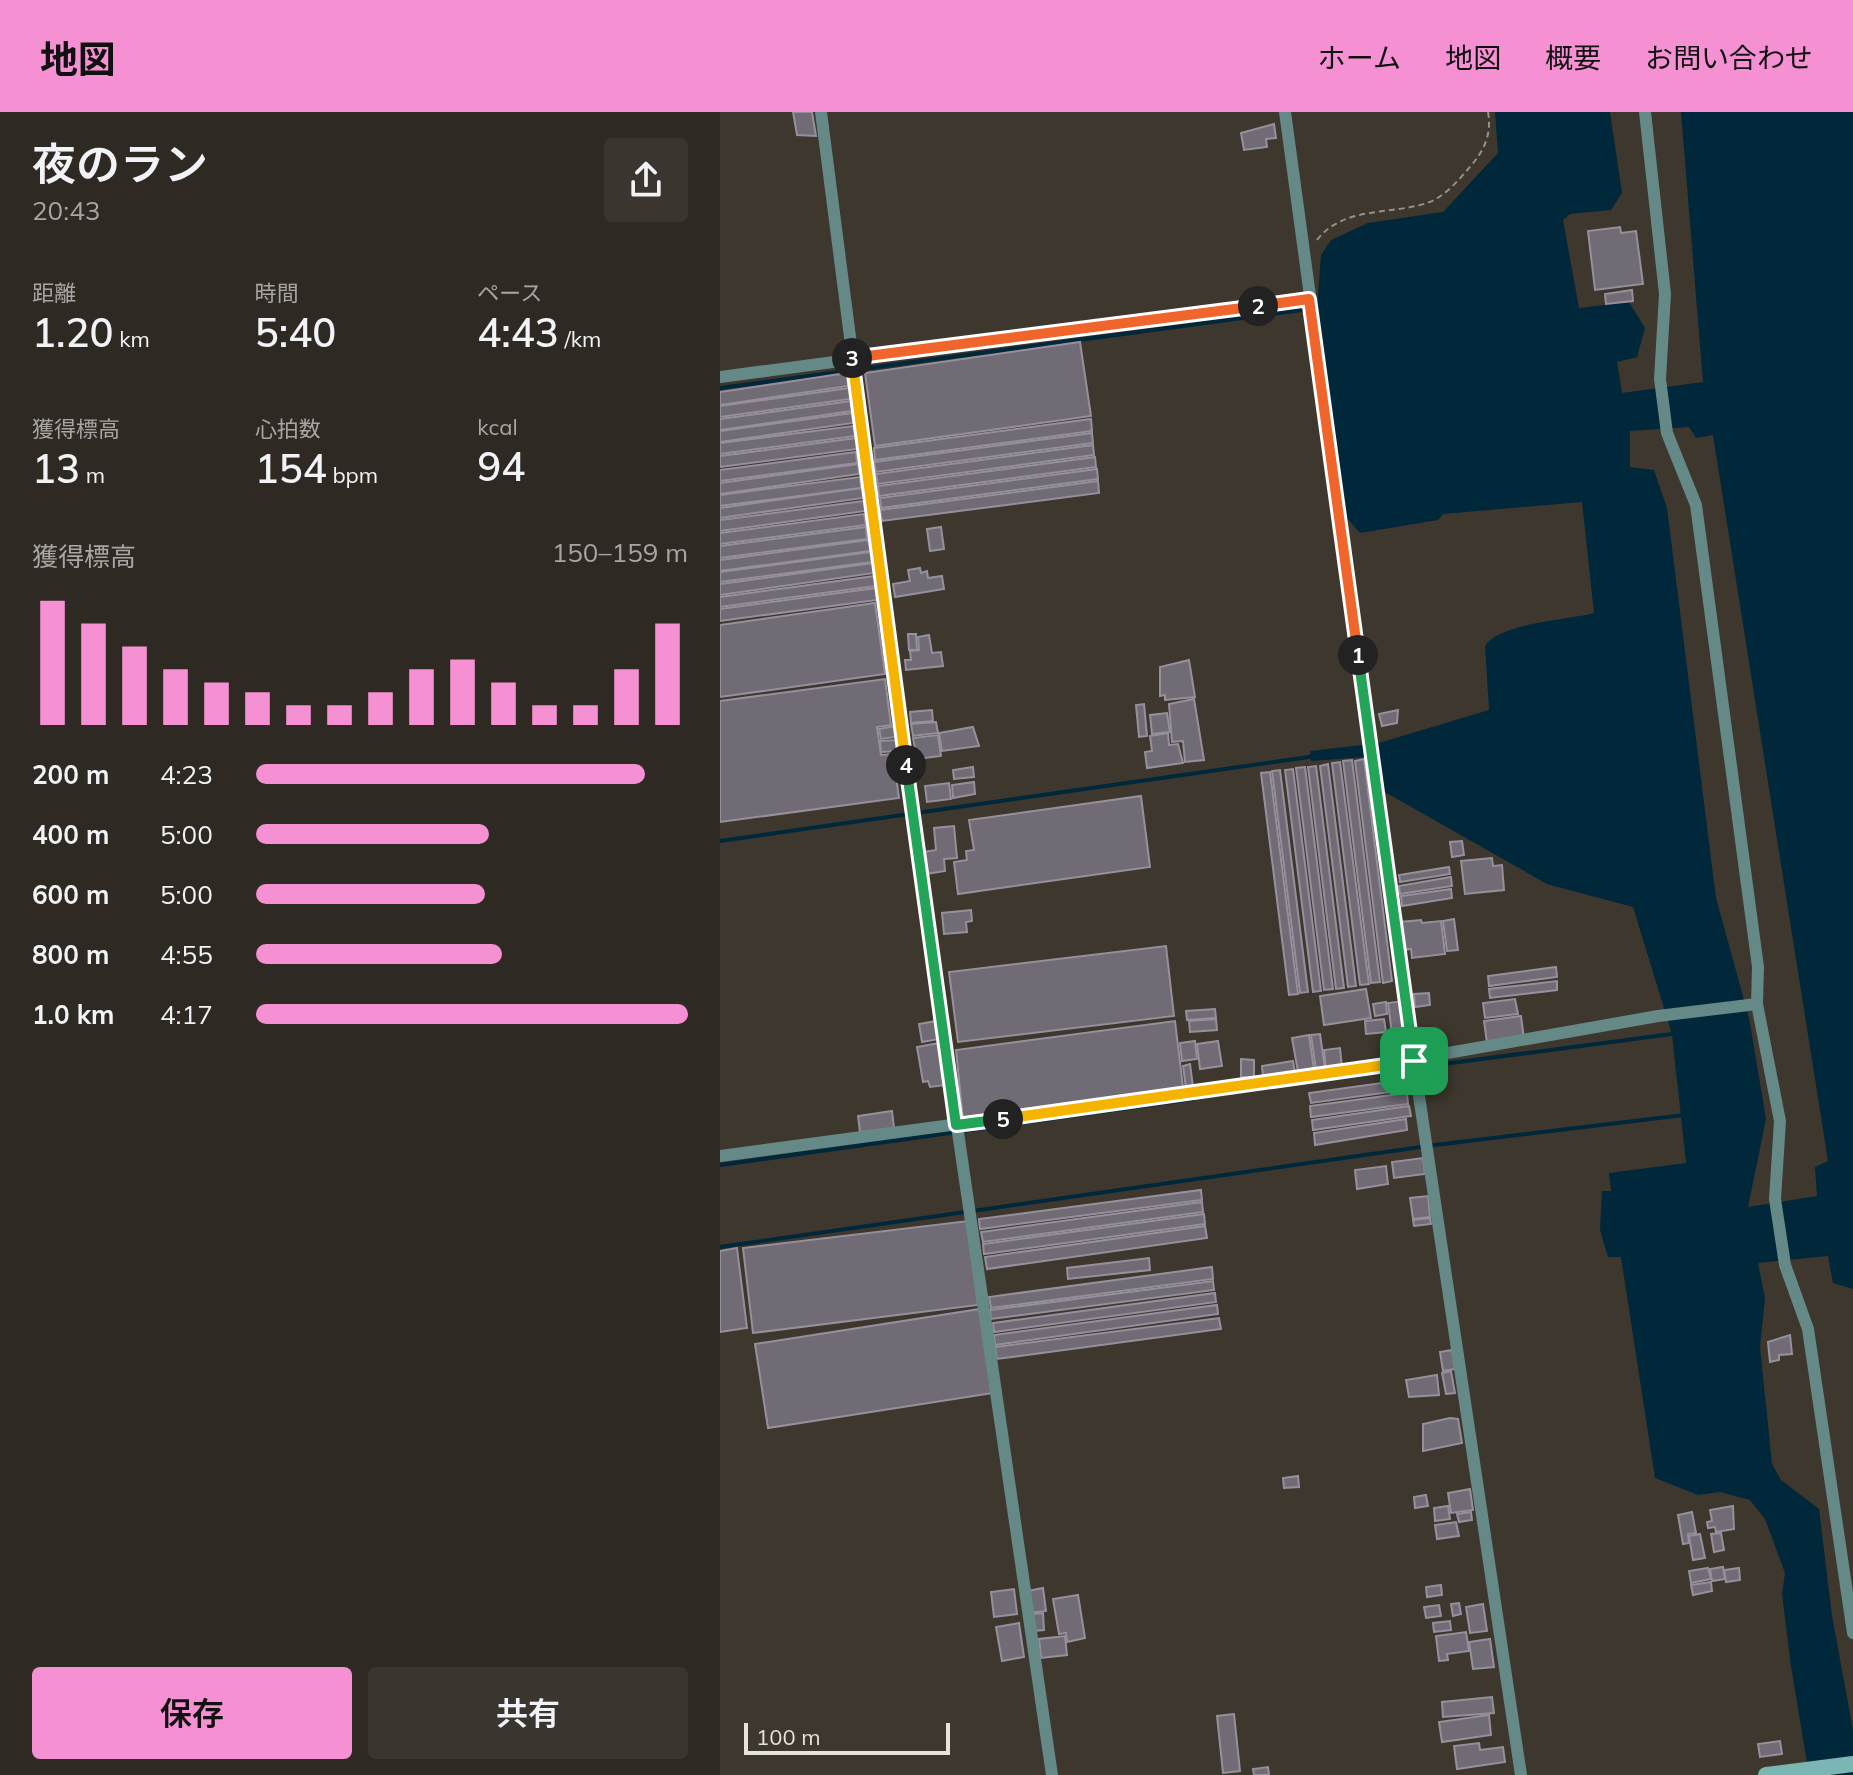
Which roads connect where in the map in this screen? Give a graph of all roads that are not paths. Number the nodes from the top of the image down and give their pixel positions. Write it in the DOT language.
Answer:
graph roads {
  1 [pos="821,112"];
  2 [pos="1285,112"];
  3 [pos="1645,112"];
  4 [pos="1310,307"];
  5 [pos="853,365"];
  6 [pos="720,377"];
  7 [pos="1757,1004"];
  8 [pos="1414,1061"];
  9 [pos="957,1131"];
  10 [pos="720,1156"];
  11 [pos="1853,1633"];
  12 [pos="1853,1764"];
  13 [pos="1052,1775"];
  14 [pos="1521,1775"];
  15 [pos="1766,1775"];
  1 -- 5 [label="street"];
  2 -- 4 [label="street"];
  3 -- 7 [label="street"];
  4 -- 5 [label="street"];
  4 -- 8 [label="street"];
  5 -- 6 [label="street"];
  5 -- 9 [label="street"];
  7 -- 8 [label="street"];
  7 -- 11 [label="street"];
  8 -- 9 [label="street"];
  8 -- 14 [label="street"];
  9 -- 10 [label="street"];
  9 -- 13 [label="street"];
  12 -- 15 [label="main road"];
}
